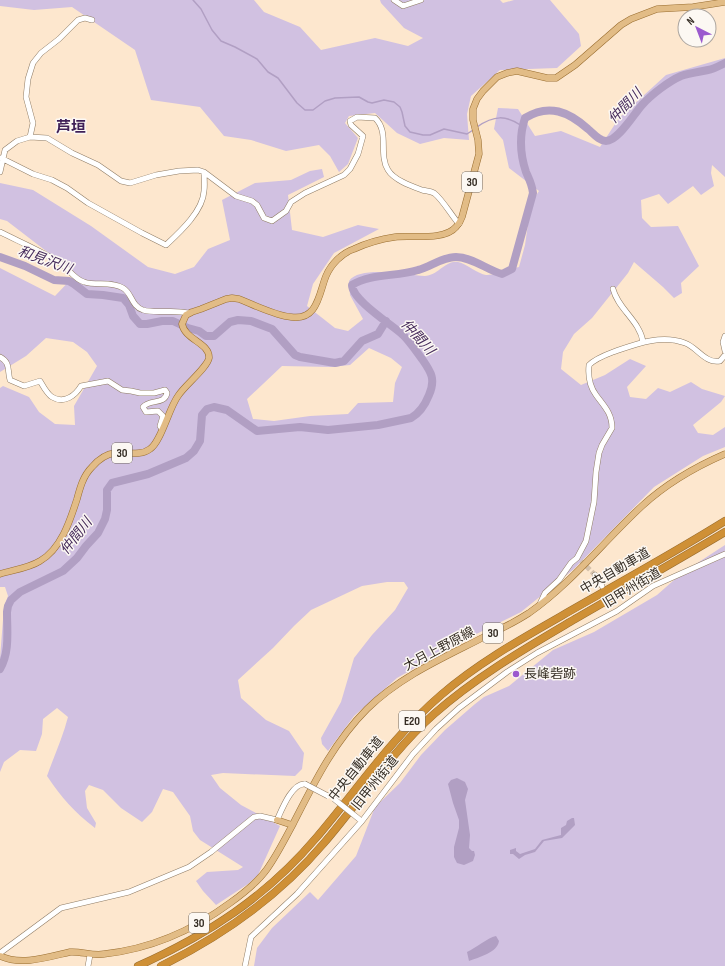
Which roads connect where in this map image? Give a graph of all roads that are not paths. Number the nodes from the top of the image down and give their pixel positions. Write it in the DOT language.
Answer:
graph roads {
  1 [pos="394,0"];
  2 [pos="421,0"];
  3 [pos="725,2"];
  4 [pos="92,20"];
  5 [pos="30,137"];
  6 [pos="1,158"];
  7 [pos="0,172"];
  8 [pos="204,172"];
  9 [pos="459,224"];
  10 [pos="0,232"];
  11 [pos="612,289"];
  12 [pos="187,314"];
  13 [pos="725,336"];
  14 [pos="643,342"];
  15 [pos="725,351"];
  16 [pos="725,355"];
  17 [pos="0,357"];
  18 [pos="162,429"];
  19 [pos="725,454"];
  20 [pos="725,521"];
  21 [pos="725,532"];
  22 [pos="725,554"];
  23 [pos="0,574"];
  24 [pos="595,575"];
  25 [pos="602,586"];
  26 [pos="539,606"];
  27 [pos="277,820"];
  28 [pos="360,820"];
  29 [pos="292,825"];
  30 [pos="202,945"];
  31 [pos="0,955"];
  32 [pos="90,955"];
  33 [pos="88,966"];
  34 [pos="138,966"];
  35 [pos="162,966"];
  36 [pos="167,966"];
  37 [pos="244,966"];
  1 -- 2 [label="street"];
  3 -- 9 [label="main road, 30"];
  4 -- 5 [label="street"];
  5 -- 6 [label="street"];
  5 -- 8 [label="street"];
  6 -- 7 [label="street"];
  6 -- 8 [label="street"];
  8 -- 9 [label="street"];
  9 -- 12 [label="main road"];
  10 -- 12 [label="street"];
  11 -- 14 [label="street"];
  12 -- 18 [label="main road, 30"];
  13 -- 15 [label="street"];
  14 -- 16 [label="street"];
  14 -- 26 [label="street"];
  17 -- 18 [label="street"];
  18 -- 23 [label="main road, 30"];
  19 -- 26 [label="main road, 大月上野原線 / 30"];
  20 -- 34 [label="highway, 中央自動車道 / E20"];
  21 -- 30 [label="highway, 中央自動車道 / E20"];
  22 -- 28 [label="street, 旧甲州街道"];
  24 -- 25 [label="street"];
  26 -- 29 [label="main road, 大月上野原線 / 30"];
  27 -- 28 [label="street, 旧甲州街道, bridge"];
  27 -- 29 [label="main road"];
  27 -- 31 [label="street"];
  28 -- 37 [label="street"];
  29 -- 32 [label="main road, 大月上野原線 / 30"];
  30 -- 35 [label="highway, 中央自動車道 / E20"];
  30 -- 36 [label="highway"];
  31 -- 32 [label="main road, 大月上野原線 / 30"];
  32 -- 33 [label="street"];
}
